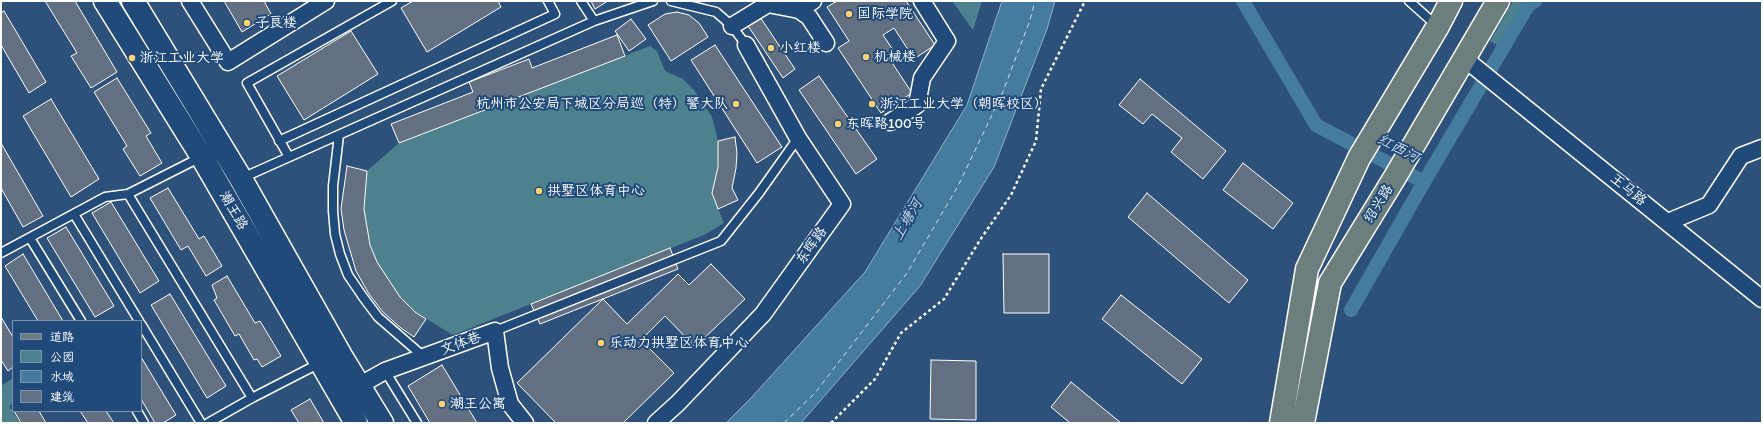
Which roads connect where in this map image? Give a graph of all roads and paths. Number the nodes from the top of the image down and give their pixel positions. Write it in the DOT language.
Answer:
graph roads {
  1 [pos="106,1"];
  2 [pos="133,1"];
  3 [pos="190,1"];
  4 [pos="326,1"];
  5 [pos="392,1"];
  6 [pos="548,1"];
  7 [pos="581,1"];
  8 [pos="653,1"];
  9 [pos="671,1"];
  10 [pos="813,1"];
  11 [pos="922,1"];
  12 [pos="1085,1"];
  13 [pos="1409,1"];
  14 [pos="1451,1"];
  15 [pos="1498,1"];
  16 [pos="771,2"];
  17 [pos="799,10"];
  18 [pos="594,21"];
  19 [pos="732,26"];
  20 [pos="1438,26"];
  21 [pos="826,43"];
  22 [pos="746,44"];
  23 [pos="1472,65"];
  24 [pos="890,122"];
  25 [pos="340,135"];
  26 [pos="798,138"];
  27 [pos="279,141"];
  28 [pos="1762,148"];
  29 [pos="202,157"];
  30 [pos="289,157"];
  31 [pos="241,179"];
  32 [pos="128,194"];
  33 [pos="74,214"];
  34 [pos="1668,222"];
  35 [pos="30,238"];
  36 [pos="1,253"];
  37 [pos="1762,299"];
  38 [pos="80,320"];
  39 [pos="138,320"];
  40 [pos="142,326"];
  41 [pos="495,331"];
  42 [pos="424,357"];
  43 [pos="321,363"];
  44 [pos="386,371"];
  45 [pos="361,388"];
  46 [pos="252,398"];
  47 [pos="138,412"];
  48 [pos="144,423"];
  49 [pos="201,423"];
  50 [pos="210,423"];
  51 [pos="356,423"];
  52 [pos="382,423"];
  53 [pos="417,423"];
  54 [pos="525,423"];
  55 [pos="656,423"];
  56 [pos="831,423"];
  57 [pos="1282,423"];
  58 [pos="1303,423"];
  1 -- 29 [label="main road, 潮王路"];
  2 -- 31 [label="main road, 潮王路"];
  3 -- 4 [label="street"];
  5 -- 27 [label="lane"];
  6 -- 27 [label="lane"];
  7 -- 18 [label="lane"];
  8 -- 18 [label="lane"];
  9 -- 19 [label="lane"];
  10 -- 17 [label="street"];
  11 -- 24 [label="street"];
  12 -- 56 [label="path"];
  13 -- 20 [label="lane"];
  14 -- 20 [label="main road"];
  15 -- 23 [label="main road, 绍兴路"];
  16 -- 17 [label="street"];
  16 -- 19 [label="street"];
  17 -- 21 [label="street"];
  18 -- 25 [label="lane"];
  19 -- 22 [label="lane"];
  20 -- 57 [label="main road"];
  22 -- 26 [label="street, 东晖路"];
  23 -- 34 [label="street, 王马路"];
  23 -- 58 [label="main road, 绍兴路"];
  25 -- 30 [label="lane"];
  25 -- 42 [label="lane"];
  26 -- 41 [label="lane"];
  26 -- 55 [label="street, 东晖路"];
  27 -- 30 [label="lane"];
  28 -- 34 [label="street"];
  29 -- 32 [label="lane"];
  29 -- 43 [label="main road, 潮王路"];
  30 -- 31 [label="lane"];
  31 -- 45 [label="main road, 潮王路"];
  32 -- 33 [label="lane"];
  32 -- 46 [label="lane"];
  33 -- 35 [label="lane"];
  33 -- 39 [label="lane"];
  34 -- 37 [label="street, 王马路"];
  35 -- 36 [label="lane"];
  35 -- 38 [label="lane"];
  40 -- 49 [label="lane"];
  41 -- 42 [label="street, 文体巷"];
  41 -- 54 [label="street, 文体巷"];
  42 -- 44 [label="street, 文体巷"];
  43 -- 46 [label="lane"];
  43 -- 51 [label="main road, 潮王路"];
  44 -- 45 [label="street, 文体巷"];
  44 -- 53 [label="lane"];
  45 -- 52 [label="main road, 潮王路"];
  46 -- 50 [label="lane"];
  47 -- 48 [label="lane"];
}
